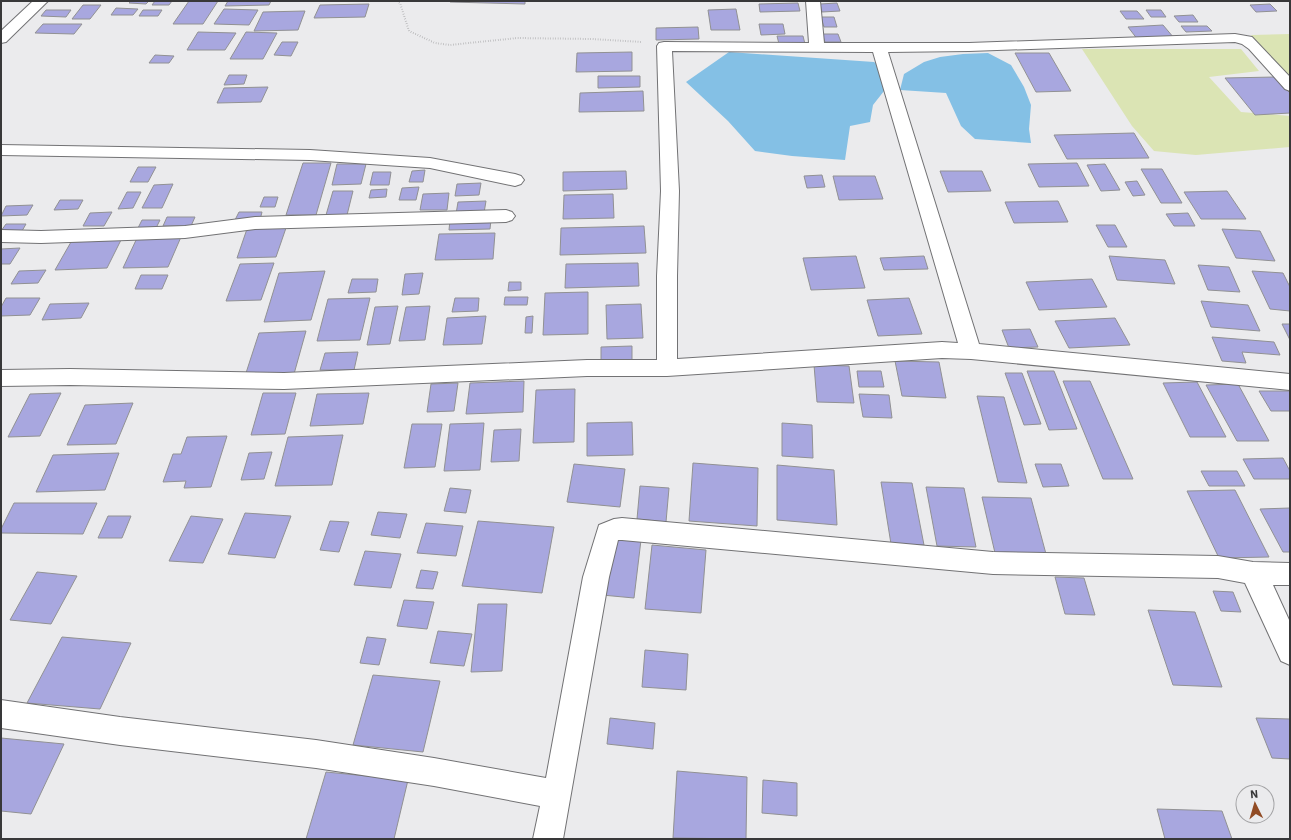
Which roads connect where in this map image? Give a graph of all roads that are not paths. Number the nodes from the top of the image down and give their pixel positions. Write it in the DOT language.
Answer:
graph roads {
  1 [pos="42,1"];
  2 [pos="813,1"];
  3 [pos="1,39"];
  4 [pos="817,48"];
  5 [pos="879,48"];
  6 [pos="1290,86"];
  7 [pos="1,150"];
  8 [pos="515,180"];
  9 [pos="506,216"];
  10 [pos="1,236"];
  11 [pos="971,351"];
  12 [pos="667,368"];
  13 [pos="1,378"];
  14 [pos="1290,382"];
  15 [pos="1253,573"];
  16 [pos="1290,574"];
  17 [pos="1290,652"];
  18 [pos="1,714"];
  19 [pos="557,794"];
  20 [pos="548,839"];
  1 -- 3 [label="street"];
  2 -- 4 [label="street"];
  4 -- 5 [label="street"];
  4 -- 12 [label="street"];
  5 -- 6 [label="street"];
  5 -- 11 [label="street"];
  7 -- 8 [label="street"];
  9 -- 10 [label="street"];
  11 -- 12 [label="street"];
  11 -- 14 [label="street"];
  12 -- 13 [label="street"];
  15 -- 16 [label="street"];
  15 -- 17 [label="street"];
  15 -- 19 [label="street"];
  18 -- 19 [label="street"];
  19 -- 20 [label="street"];
}
